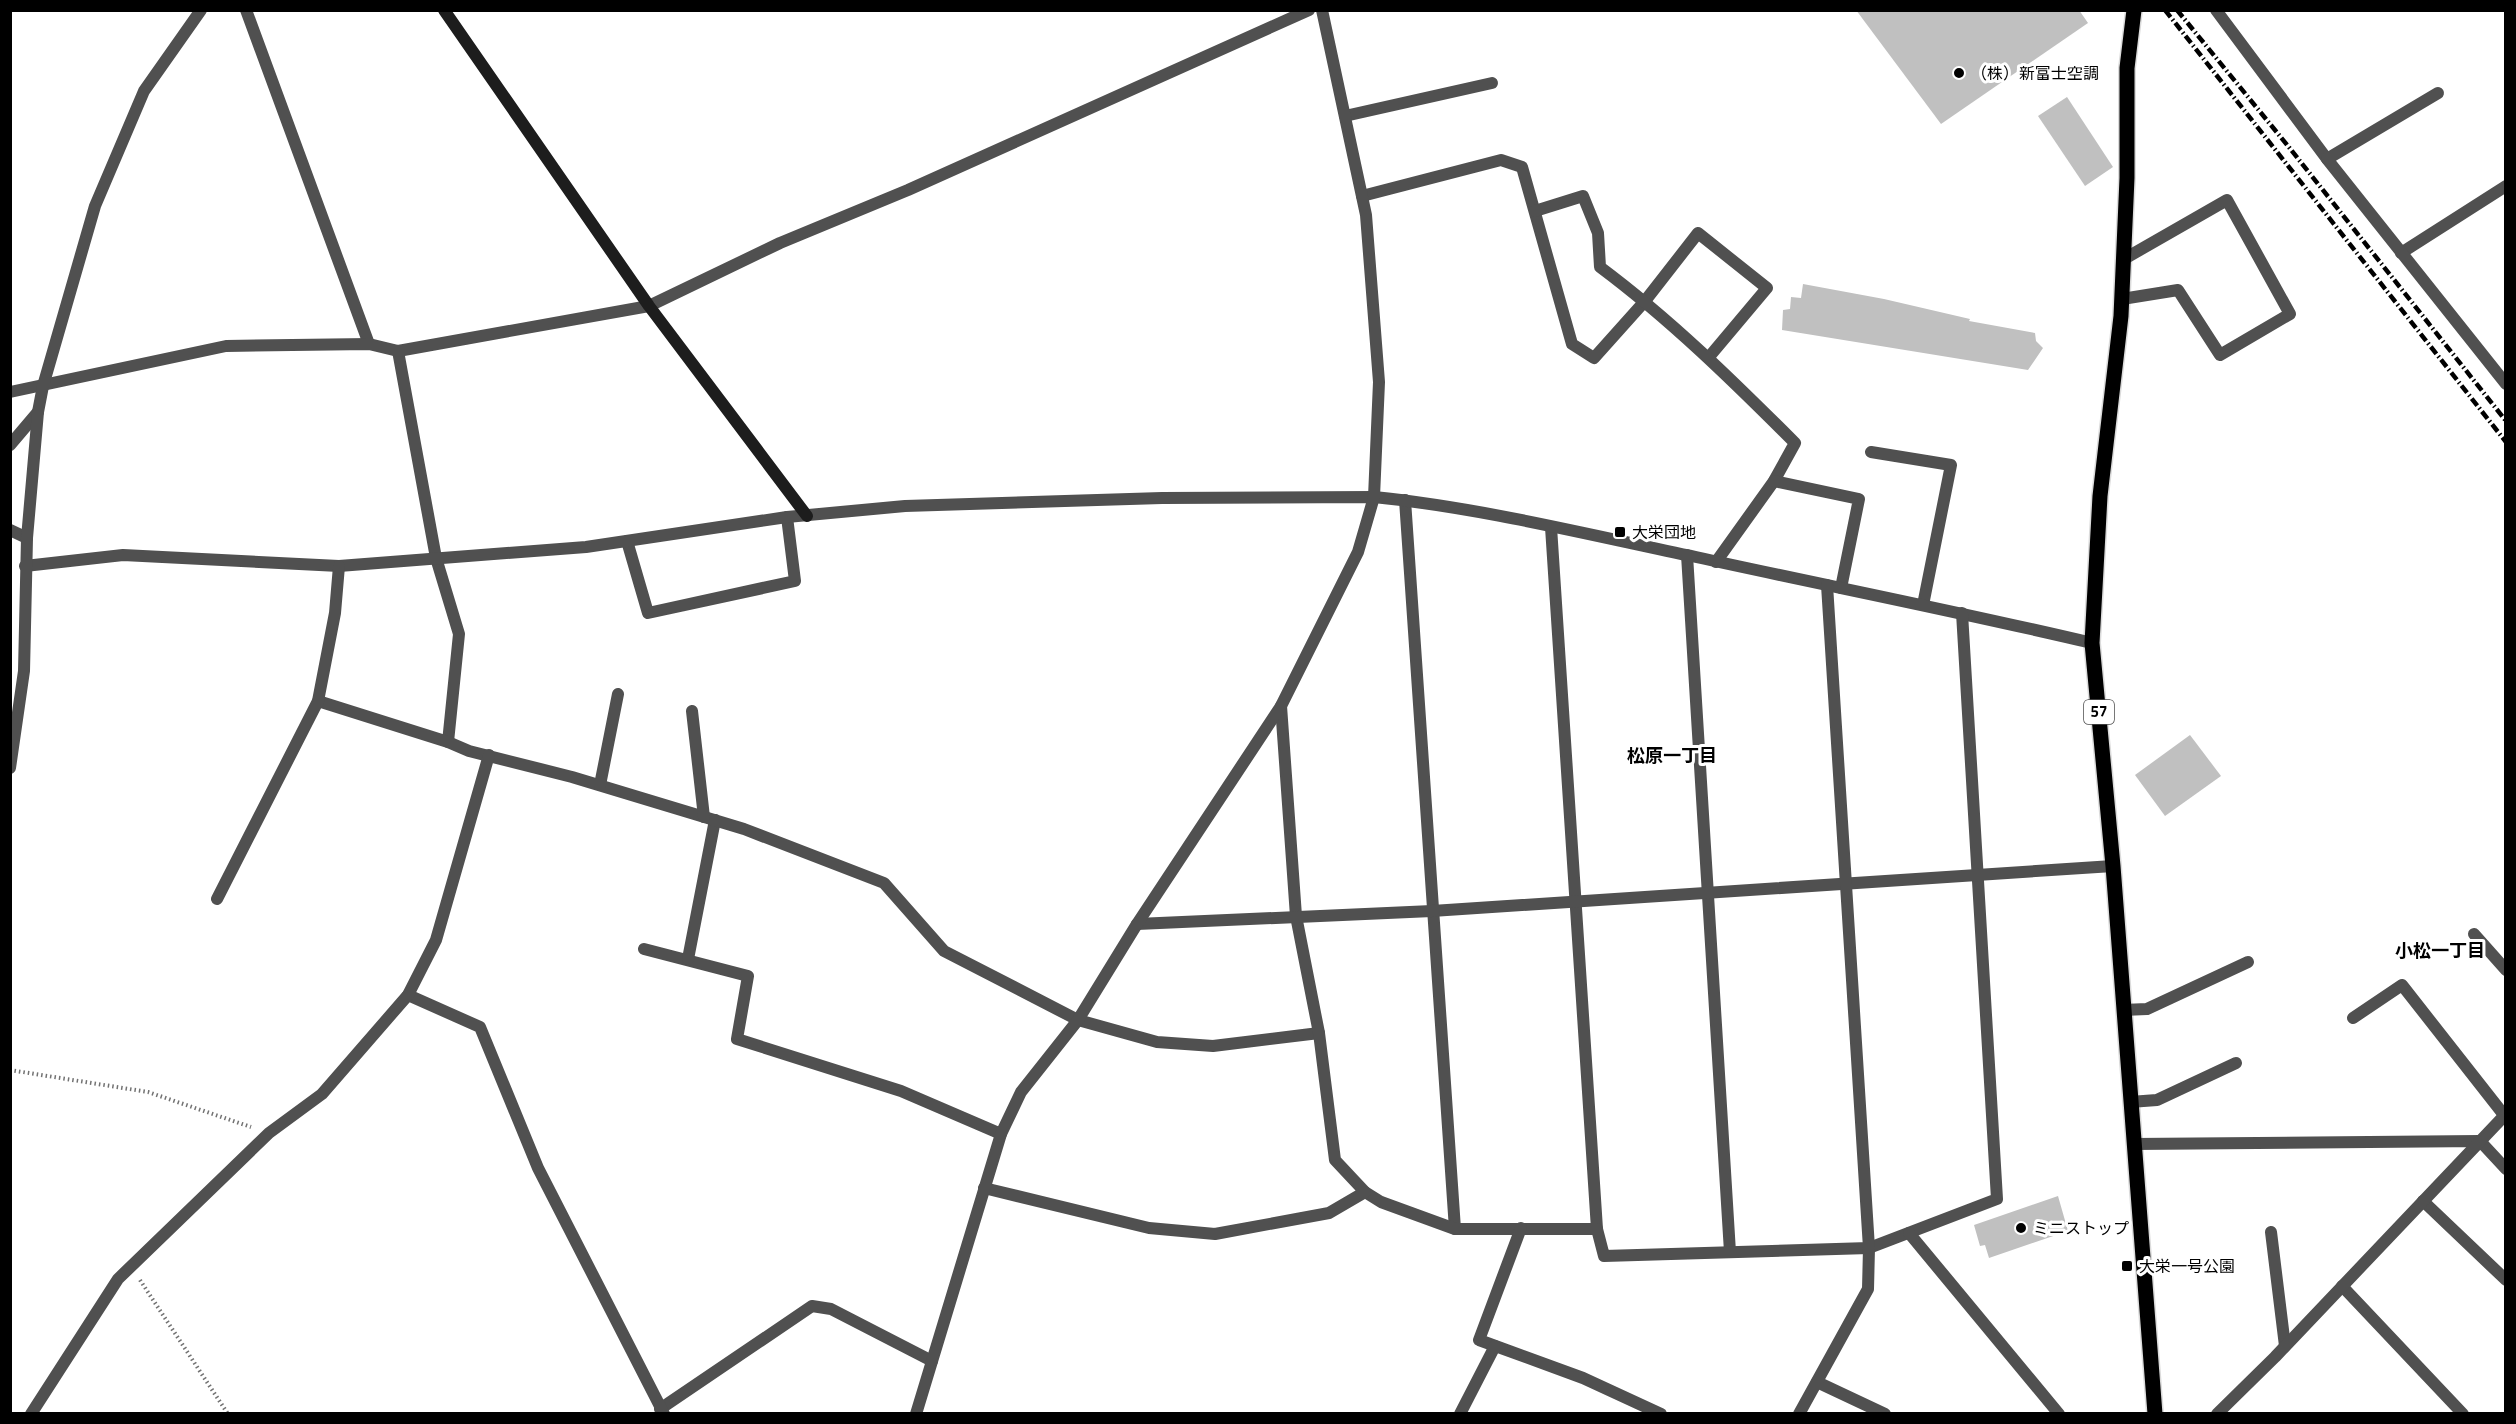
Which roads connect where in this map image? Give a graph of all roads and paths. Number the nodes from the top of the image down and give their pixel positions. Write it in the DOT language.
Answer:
graph roads {
  1 [pos="201,10"];
  2 [pos="246,10"];
  3 [pos="444,10"];
  4 [pos="1309,10"];
  5 [pos="1322,10"];
  6 [pos="2134,10"];
  7 [pos="2216,10"];
  8 [pos="1492,83"];
  9 [pos="2438,93"];
  10 [pos="1345,116"];
  11 [pos="2327,159"];
  12 [pos="2505,186"];
  13 [pos="1362,196"];
  14 [pos="1535,210"];
  15 [pos="2401,253"];
  16 [pos="2124,259"];
  17 [pos="2122,299"];
  18 [pos="1645,301"];
  19 [pos="649,306"];
  20 [pos="369,344"];
  21 [pos="398,351"];
  22 [pos="1709,357"];
  23 [pos="2505,384"];
  24 [pos="43,386"];
  25 [pos="10,392"];
  26 [pos="38,412"];
  27 [pos="10,445"];
  28 [pos="1871,452"];
  29 [pos="1774,481"];
  30 [pos="1374,497"];
  31 [pos="1406,501"];
  32 [pos="807,516"];
  33 [pos="787,518"];
  34 [pos="1551,526"];
  35 [pos="10,530"];
  36 [pos="27,538"];
  37 [pos="627,541"];
  38 [pos="1687,555"];
  39 [pos="436,558"];
  40 [pos="1716,562"];
  41 [pos="26,566"];
  42 [pos="339,566"];
  43 [pos="1827,585"];
  44 [pos="1841,588"];
  45 [pos="1923,605"];
  46 [pos="1962,613"];
  47 [pos="2092,643"];
  48 [pos="618,694"];
  49 [pos="318,701"];
  50 [pos="1281,706"];
  51 [pos="692,711"];
  52 [pos="448,742"];
  53 [pos="489,755"];
  54 [pos="10,768"];
  55 [pos="600,785"];
  56 [pos="709,819"];
  57 [pos="2113,866"];
  58 [pos="1977,875"];
  59 [pos="1845,883"];
  60 [pos="1708,893"];
  61 [pos="217,899"];
  62 [pos="1574,902"];
  63 [pos="1432,911"];
  64 [pos="1296,916"];
  65 [pos="1137,924"];
  66 [pos="2474,934"];
  67 [pos="644,949"];
  68 [pos="688,958"];
  69 [pos="2248,962"];
  70 [pos="2505,970"];
  71 [pos="408,995"];
  72 [pos="2123,1010"];
  73 [pos="2353,1018"];
  74 [pos="1078,1020"];
  75 [pos="1319,1033"];
  76 [pos="2236,1063"];
  77 [pos="10,1070"];
  78 [pos="2130,1102"];
  79 [pos="2505,1114"];
  80 [pos="269,1133"];
  81 [pos="1001,1134"];
  82 [pos="2480,1141"];
  83 [pos="2133,1144"];
  84 [pos="2505,1169"];
  85 [pos="984,1188"];
  86 [pos="1365,1192"];
  87 [pos="2423,1201"];
  88 [pos="1521,1228"];
  89 [pos="1455,1229"];
  90 [pos="1597,1229"];
  91 [pos="2271,1232"];
  92 [pos="1909,1233"];
  93 [pos="1869,1248"];
  94 [pos="1730,1252"];
  95 [pos="131,1267"];
  96 [pos="2505,1280"];
  97 [pos="2342,1286"];
  98 [pos="1495,1346"];
  99 [pos="2284,1347"];
  100 [pos="932,1361"];
  101 [pos="1816,1382"];
  102 [pos="662,1411"];
  103 [pos="31,1413"];
  104 [pos="228,1413"];
  105 [pos="916,1413"];
  106 [pos="1460,1413"];
  107 [pos="1661,1413"];
  108 [pos="1799,1413"];
  109 [pos="1885,1413"];
  110 [pos="2059,1413"];
  111 [pos="2155,1413"];
  112 [pos="2217,1413"];
  113 [pos="2463,1413"];
  1 -- 24 [label="street"];
  2 -- 20 [label="street"];
  3 -- 19 [label="street"];
  4 -- 19 [label="street"];
  5 -- 10 [label="street"];
  6 -- 16 [label="main road, 57"];
  7 -- 11 [label="street"];
  8 -- 10 [label="street"];
  9 -- 11 [label="street"];
  10 -- 13 [label="street"];
  11 -- 15 [label="street"];
  12 -- 15 [label="street"];
  13 -- 14 [label="street"];
  13 -- 30 [label="street"];
  14 -- 18 [label="street"];
  14 -- 18 [label="street"];
  15 -- 23 [label="street"];
  16 -- 17 [label="main road, 57"];
  16 -- 17 [label="street"];
  17 -- 47 [label="main road, 57"];
  18 -- 22 [label="street"];
  18 -- 22 [label="street"];
  19 -- 21 [label="street"];
  19 -- 32 [label="street"];
  20 -- 21 [label="street"];
  20 -- 24 [label="street"];
  21 -- 39 [label="street"];
  22 -- 29 [label="street"];
  24 -- 25 [label="street"];
  24 -- 26 [label="street"];
  26 -- 27 [label="street"];
  26 -- 36 [label="street"];
  28 -- 45 [label="street"];
  29 -- 40 [label="street"];
  29 -- 44 [label="street"];
  30 -- 31 [label="street"];
  30 -- 32 [label="street"];
  30 -- 50 [label="street"];
  31 -- 34 [label="street"];
  31 -- 63 [label="street"];
  32 -- 33 [label="street"];
  33 -- 37 [label="street"];
  33 -- 37 [label="street"];
  34 -- 38 [label="street"];
  34 -- 62 [label="street"];
  35 -- 36 [label="street"];
  36 -- 41 [label="street"];
  37 -- 39 [label="street"];
  38 -- 40 [label="street"];
  38 -- 60 [label="street"];
  39 -- 42 [label="street"];
  39 -- 52 [label="street"];
  40 -- 43 [label="street"];
  41 -- 42 [label="street"];
  41 -- 54 [label="street"];
  42 -- 49 [label="street"];
  43 -- 44 [label="street"];
  43 -- 59 [label="street"];
  44 -- 45 [label="street"];
  45 -- 46 [label="street"];
  46 -- 47 [label="street"];
  46 -- 58 [label="street"];
  47 -- 57 [label="main road, 57"];
  48 -- 55 [label="street"];
  49 -- 52 [label="street"];
  49 -- 61 [label="street"];
  50 -- 64 [label="street"];
  50 -- 65 [label="street"];
  51 -- 56 [label="street"];
  52 -- 53 [label="street"];
  53 -- 55 [label="street"];
  53 -- 71 [label="street"];
  55 -- 56 [label="street"];
  56 -- 68 [label="street"];
  56 -- 74 [label="street"];
  57 -- 58 [label="street"];
  57 -- 72 [label="main road, 57"];
  58 -- 59 [label="street"];
  58 -- 92 [label="street"];
  59 -- 60 [label="street"];
  59 -- 93 [label="street"];
  60 -- 62 [label="street"];
  60 -- 94 [label="street"];
  62 -- 63 [label="street"];
  62 -- 90 [label="street"];
  63 -- 64 [label="street"];
  63 -- 89 [label="street"];
  64 -- 65 [label="street"];
  64 -- 75 [label="street"];
  65 -- 74 [label="street"];
  66 -- 70 [label="street"];
  67 -- 68 [label="street"];
  68 -- 81 [label="street"];
  69 -- 72 [label="street"];
  71 -- 80 [label="street"];
  71 -- 102 [label="street"];
  72 -- 78 [label="main road, 57"];
  73 -- 79 [label="street"];
  74 -- 75 [label="street"];
  74 -- 81 [label="street"];
  75 -- 86 [label="street"];
  76 -- 78 [label="street"];
  77 -- 80 [label="path"];
  78 -- 83 [label="main road, 57"];
  79 -- 82 [label="street"];
  80 -- 95 [label="street"];
  81 -- 85 [label="street"];
  82 -- 83 [label="street"];
  82 -- 84 [label="street"];
  82 -- 87 [label="street"];
  83 -- 111 [label="main road, 57"];
  85 -- 86 [label="street"];
  85 -- 100 [label="street"];
  86 -- 89 [label="street"];
  87 -- 96 [label="street"];
  87 -- 97 [label="street"];
  88 -- 89 [label="street"];
  88 -- 90 [label="street"];
  88 -- 98 [label="street"];
  90 -- 94 [label="street"];
  91 -- 99 [label="street"];
  92 -- 93 [label="street"];
  92 -- 110 [label="street"];
  93 -- 94 [label="street"];
  93 -- 101 [label="street"];
  95 -- 103 [label="street"];
  95 -- 104 [label="path"];
  97 -- 99 [label="street"];
  97 -- 113 [label="street"];
  98 -- 106 [label="street"];
  98 -- 107 [label="street"];
  99 -- 112 [label="street"];
  100 -- 102 [label="street"];
  100 -- 105 [label="street"];
  101 -- 108 [label="street"];
  101 -- 109 [label="street"];
}
